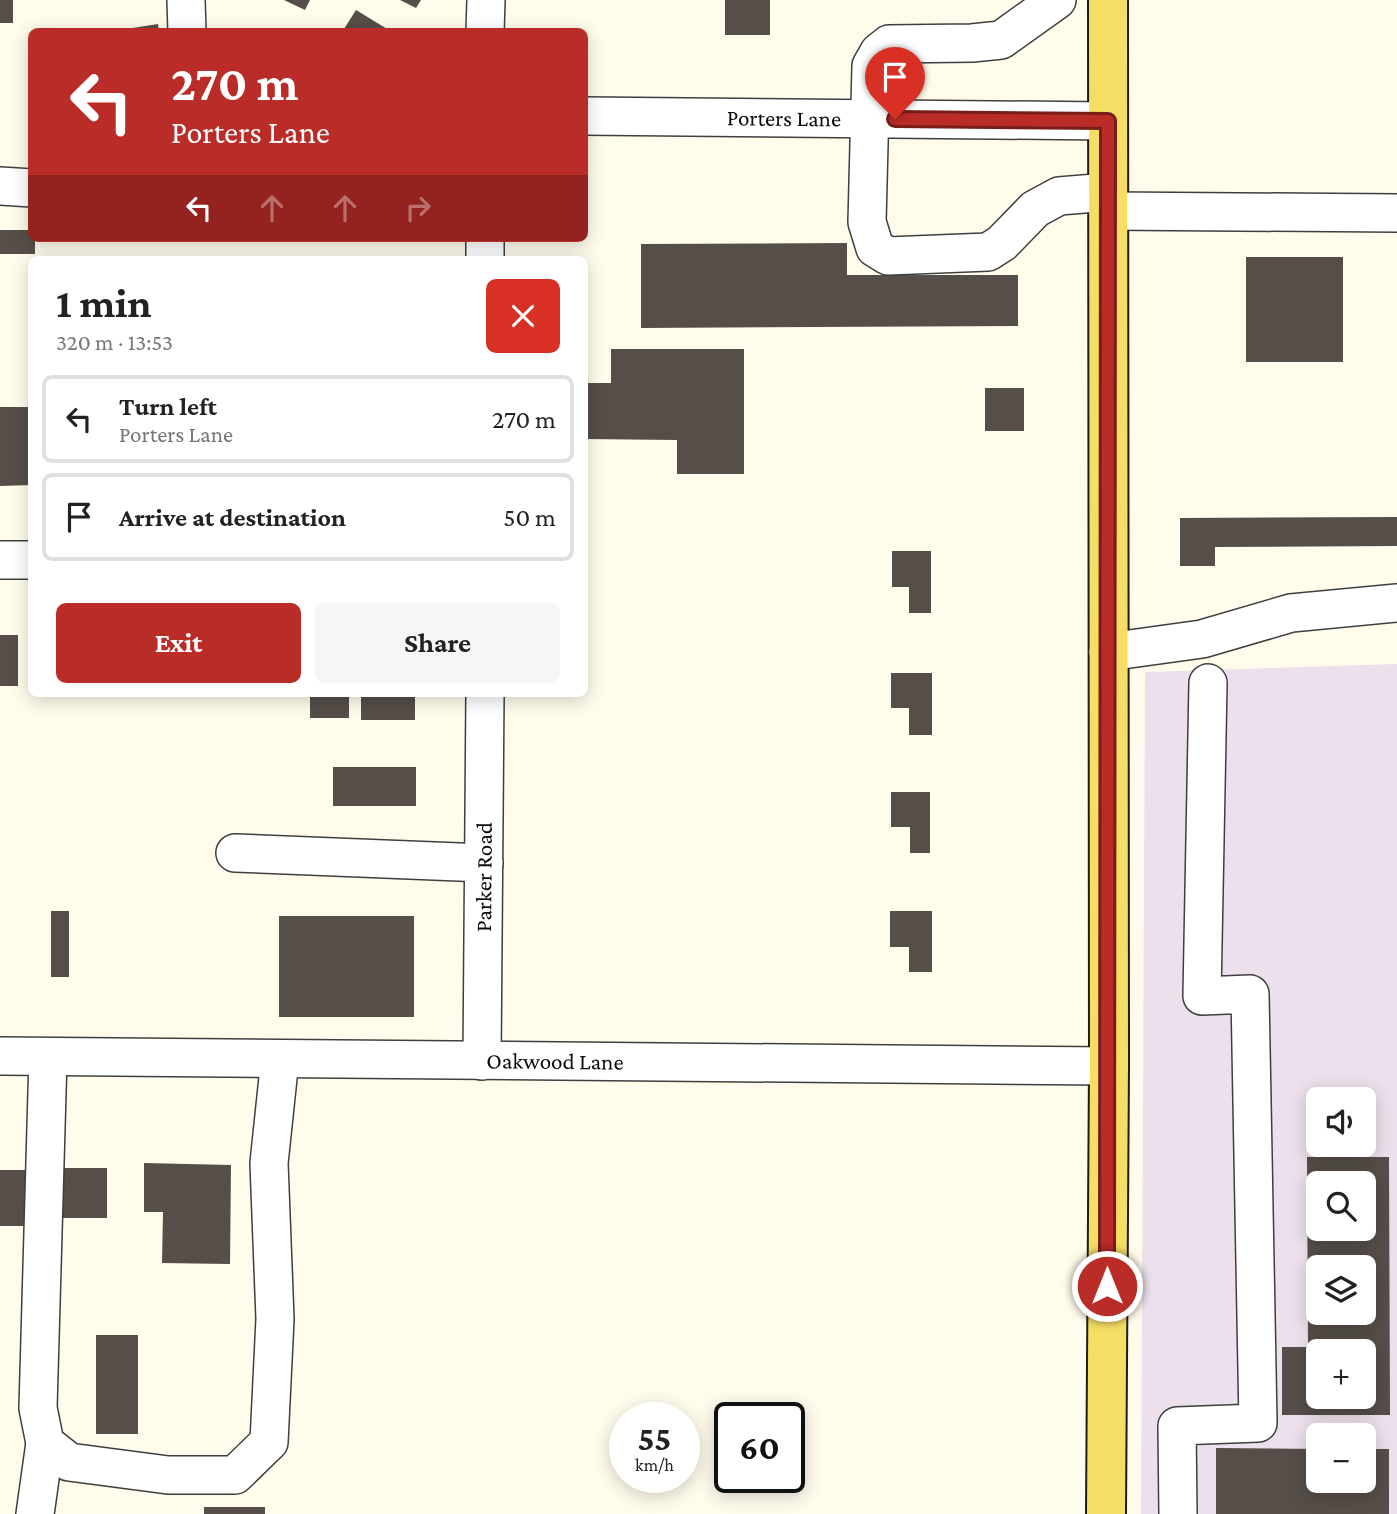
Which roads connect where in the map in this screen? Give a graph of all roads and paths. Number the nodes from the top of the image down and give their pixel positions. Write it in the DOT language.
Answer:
graph roads {
  1 [pos="186,0"];
  2 [pos="486,0"];
  3 [pos="1057,0"];
  4 [pos="1108,0"];
  5 [pos="187,28"];
  6 [pos="485,28"];
  7 [pos="588,116"];
  8 [pos="869,119"];
  9 [pos="1108,121"];
  10 [pos="0,186"];
  11 [pos="28,188"];
  12 [pos="1108,202"];
  13 [pos="1397,213"];
  14 [pos="0,560"];
  15 [pos="28,560"];
  16 [pos="1397,603"];
  17 [pos="1108,652"];
  18 [pos="1208,683"];
  19 [pos="485,697"];
  20 [pos="235,853"];
  21 [pos="484,863"];
  22 [pos="0,1056"];
  23 [pos="48,1057"];
  24 [pos="281,1059"];
  25 [pos="482,1061"];
  26 [pos="1109,1066"];
  27 [pos="45,1443"];
  28 [pos="35,1514"];
  29 [pos="1106,1514"];
  30 [pos="1178,1514"];
  1 -- 5 [label="street"];
  2 -- 6 [label="street"];
  3 -- 8 [label="street"];
  4 -- 9 [label="main road"];
  7 -- 8 [label="street, Porters Lane"];
  8 -- 9 [label="street, Porters Lane"];
  8 -- 12 [label="street"];
  9 -- 12 [label="main road"];
  10 -- 11 [label="street"];
  12 -- 13 [label="street"];
  12 -- 17 [label="main road"];
  14 -- 15 [label="street"];
  16 -- 17 [label="street"];
  17 -- 26 [label="main road"];
  18 -- 30 [label="street"];
  19 -- 21 [label="street, Parker Road"];
  20 -- 21 [label="street"];
  21 -- 25 [label="street, Parker Road"];
  22 -- 23 [label="street, Oakwood Lane"];
  23 -- 24 [label="street, Oakwood Lane"];
  23 -- 27 [label="street"];
  24 -- 25 [label="street, Oakwood Lane"];
  24 -- 27 [label="street"];
  25 -- 26 [label="street, Oakwood Lane"];
  26 -- 29 [label="main road"];
  27 -- 28 [label="street"];
}
